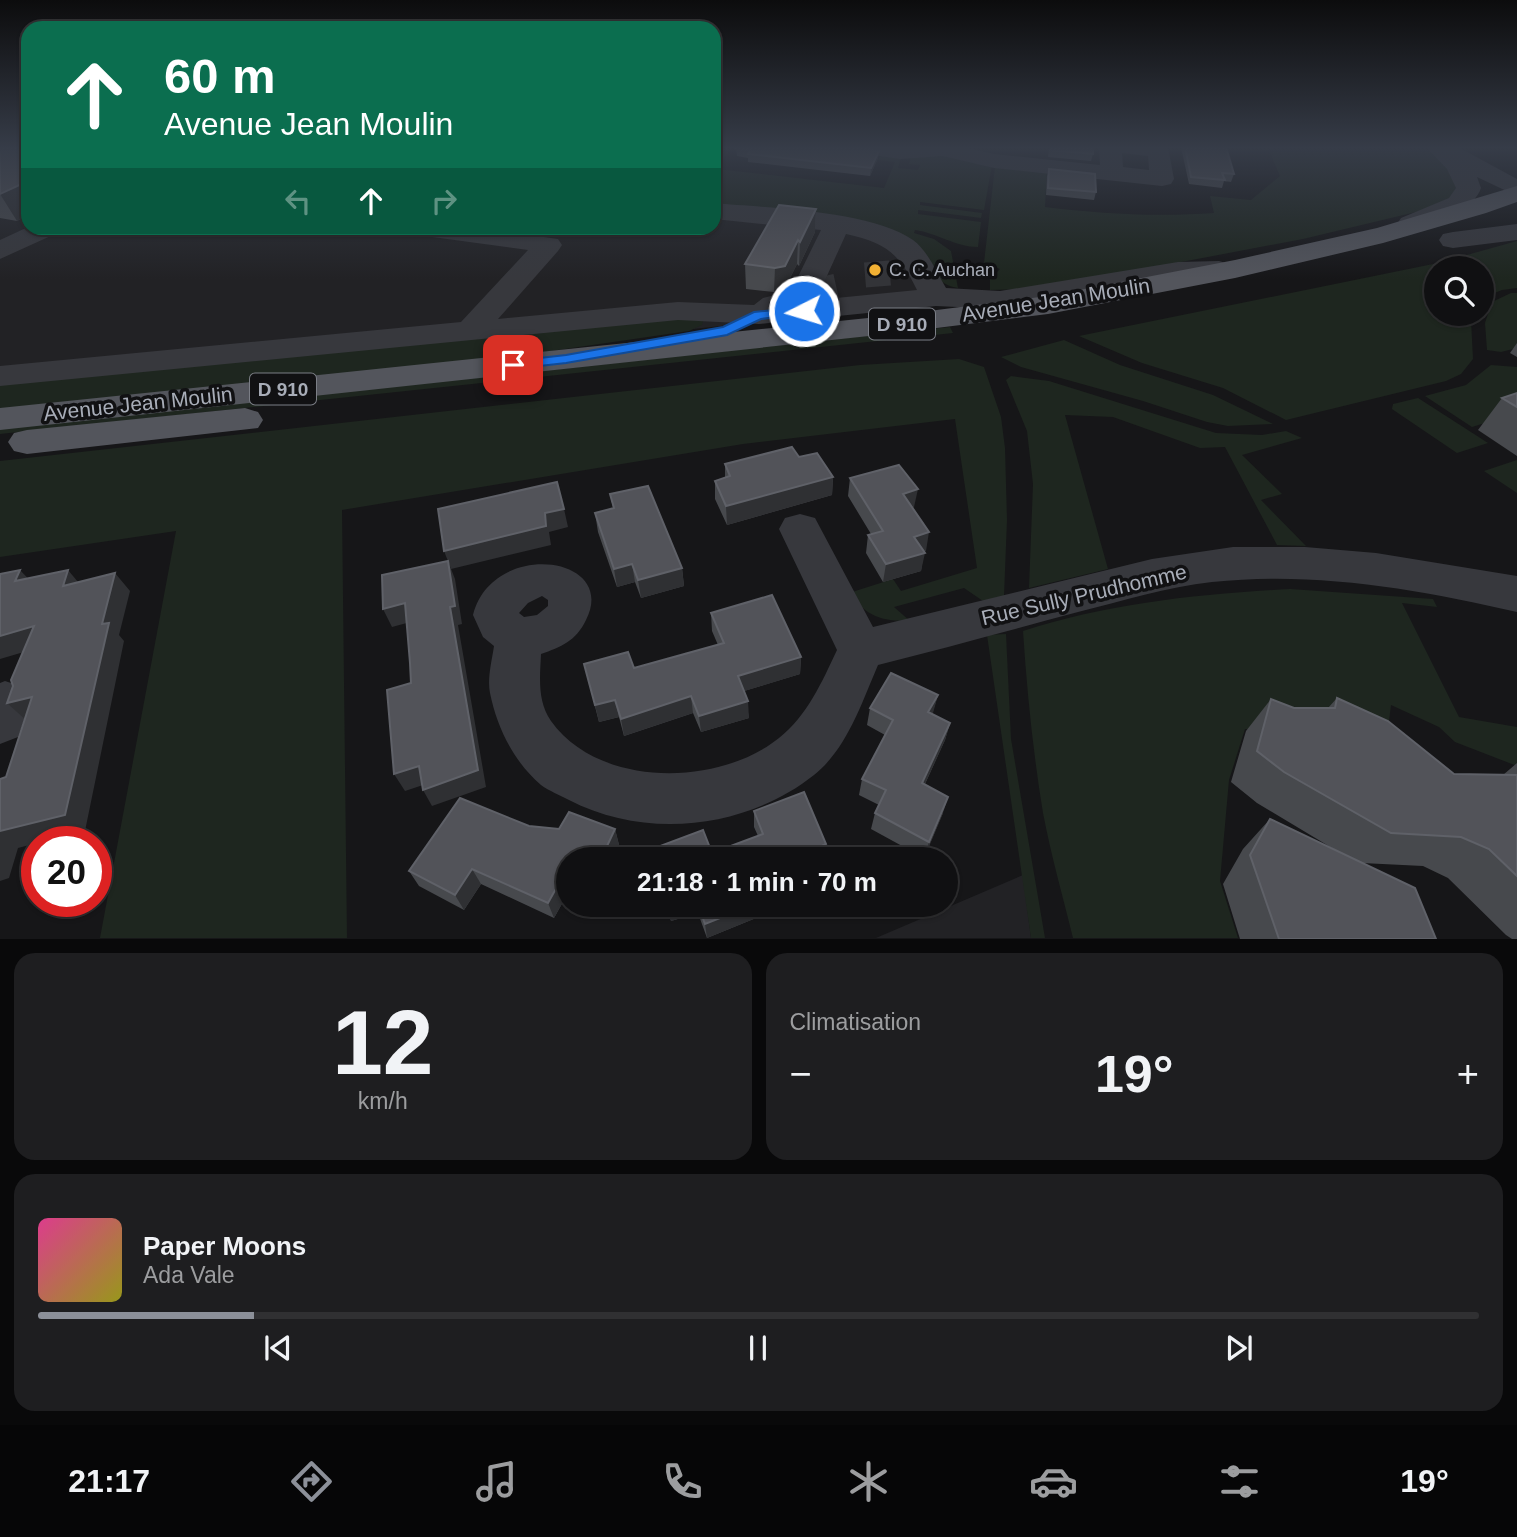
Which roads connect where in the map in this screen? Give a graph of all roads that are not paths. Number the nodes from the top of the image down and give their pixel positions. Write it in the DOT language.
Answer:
graph roads {
  1 [pos="1470,191"];
  2 [pos="1517,191"];
  3 [pos="721,212"];
  4 [pos="1517,219"];
  5 [pos="836,226"];
  6 [pos="1517,232"];
  7 [pos="1383,234"];
  8 [pos="32,235"];
  9 [pos="556,236"];
  10 [pos="1453,240"];
  11 [pos="0,251"];
  12 [pos="1235,269"];
  13 [pos="865,275"];
  14 [pos="819,293"];
  15 [pos="936,297"];
  16 [pos="759,315"];
  17 [pos="470,331"];
  18 [pos="566,359"];
  19 [pos="0,376"];
  20 [pos="0,419"];
  21 [pos="111,435"];
  22 [pos="0,444"];
  23 [pos="0,451"];
  24 [pos="800,529"];
  25 [pos="1517,594"];
  26 [pos="517,636"];
  27 [pos="861,650"];
  28 [pos="0,705"];
  29 [pos="0,721"];
  1 -- 7 [label="street"];
  2 -- 7 [label="main road, Avenue Jean Moulin / D 910"];
  3 -- 5 [label="street"];
  4 -- 10 [label="main road, Avenue Jean Moulin / D 910"];
  5 -- 14 [label="street"];
  5 -- 15 [label="street"];
  6 -- 10 [label="street"];
  7 -- 12 [label="main road, Avenue Jean Moulin / D 910"];
  8 -- 11 [label="street"];
  9 -- 17 [label="street"];
  10 -- 21 [label="main road, Avenue Jean Moulin / D 910"];
  12 -- 15 [label="street"];
  12 -- 18 [label="main road, Avenue Jean Moulin / D 910"];
  13 -- 14 [label="street"];
  14 -- 16 [label="street"];
  15 -- 16 [label="street"];
  16 -- 17 [label="street"];
  16 -- 18 [label="street"];
  17 -- 19 [label="street"];
  18 -- 20 [label="main road, Avenue Jean Moulin / D 910"];
  21 -- 22 [label="main road, Avenue Jean Moulin / D 910"];
  21 -- 23 [label="main road, D 910"];
  24 -- 27 [label="street"];
  25 -- 27 [label="street, Rue Sully Prudhomme"];
  26 -- 27 [label="street"];
  28 -- 29 [label="street"];
}
